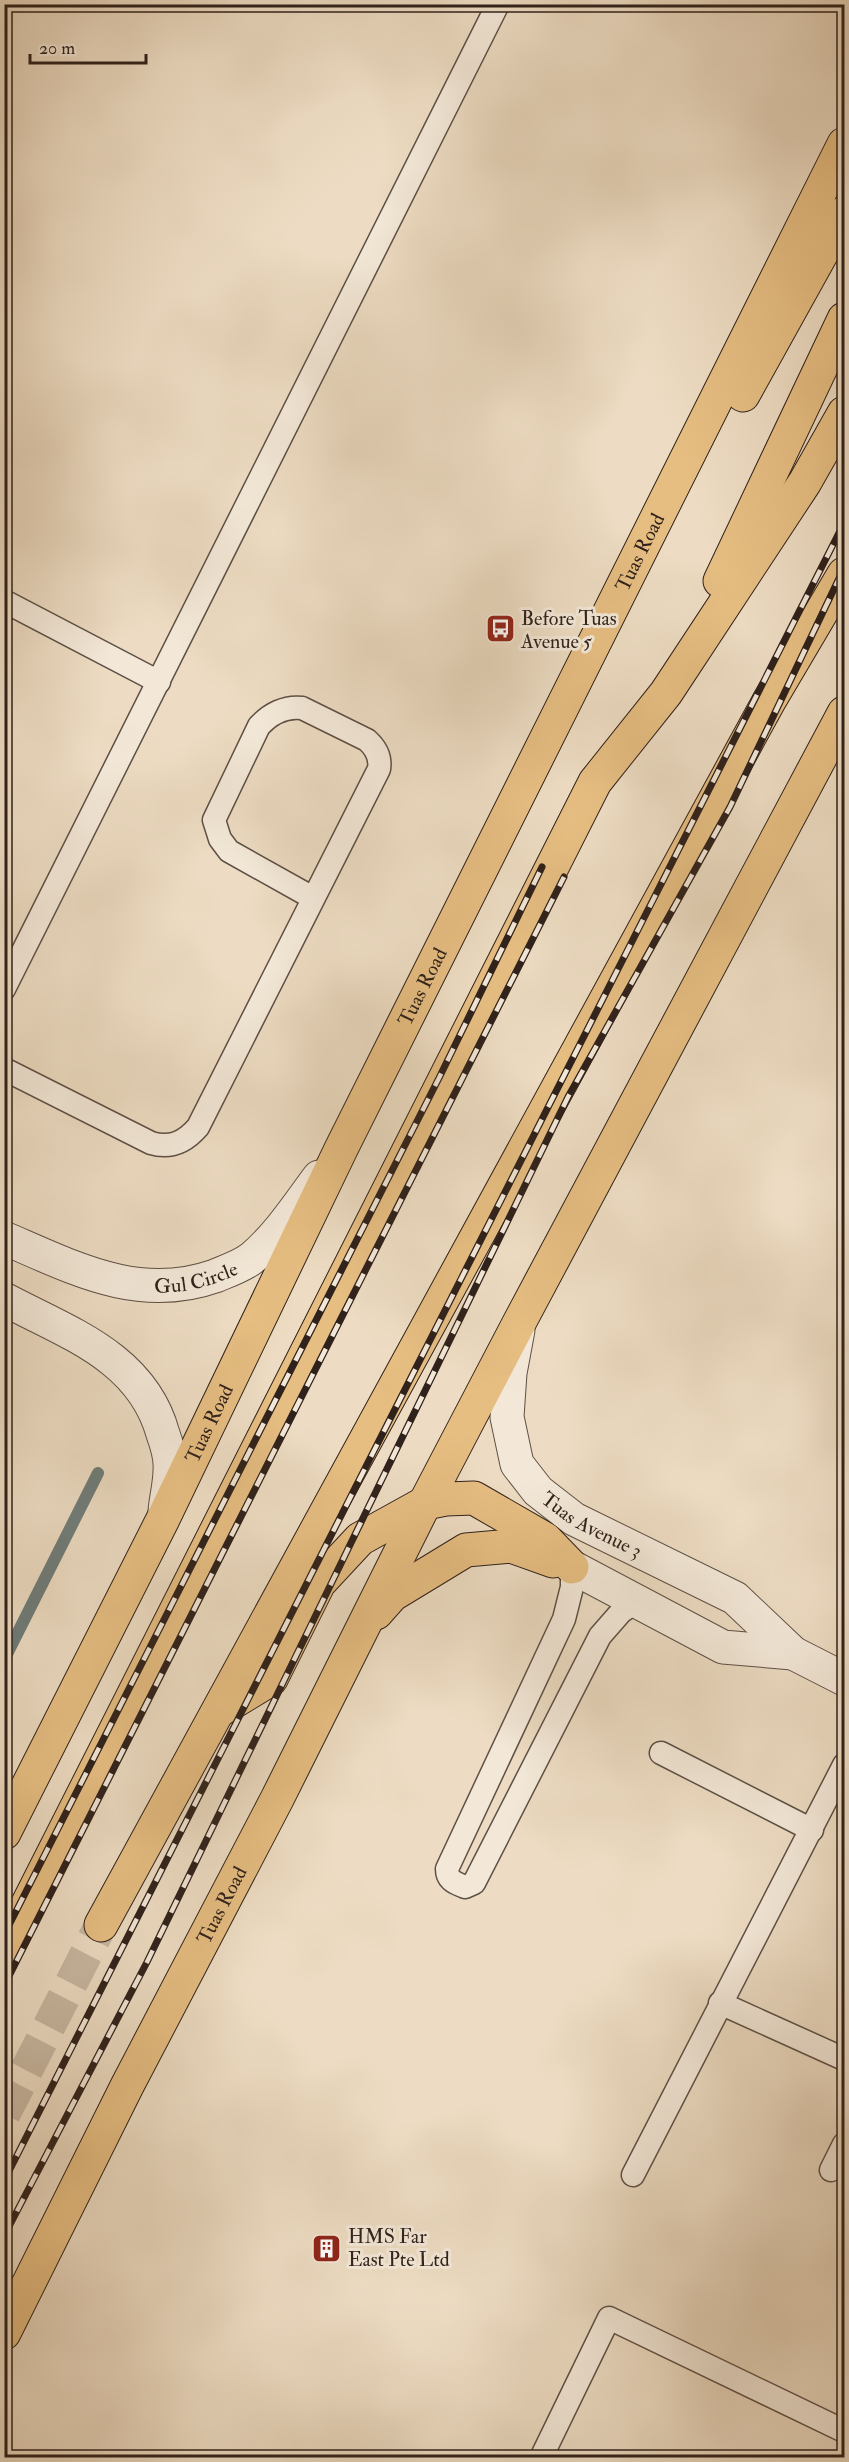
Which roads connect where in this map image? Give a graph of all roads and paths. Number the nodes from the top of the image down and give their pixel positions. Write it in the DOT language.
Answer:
graph roads {
  1 [pos="498,4"];
  2 [pos="844,144"];
  3 [pos="844,213"];
  4 [pos="844,319"];
  5 [pos="844,413"];
  6 [pos="661,512"];
  7 [pos="844,574"];
  8 [pos="4,601"];
  9 [pos="159,682"];
  10 [pos="666,693"];
  11 [pos="844,713"];
  12 [pos="313,898"];
  13 [pos="4,989"];
  14 [pos="4,1069"];
  15 [pos="340,1149"];
  16 [pos="4,1239"];
  17 [pos="4,1299"];
  18 [pos="519,1323"];
  19 [pos="425,1503"];
  20 [pos="164,1519"];
  21 [pos="572,1567"];
  22 [pos="637,1601"];
  23 [pos="360,1629"];
  24 [pos="793,1653"];
  25 [pos="844,1679"];
  26 [pos="217,1712"];
  27 [pos="661,1753"];
  28 [pos="844,1765"];
  29 [pos="812,1830"];
  30 [pos="4,1833"];
  31 [pos="101,1925"];
  32 [pos="4,1951"];
  33 [pos="720,2003"];
  34 [pos="844,2059"];
  35 [pos="844,2144"];
  36 [pos="831,2170"];
  37 [pos="633,2175"];
  38 [pos="4,2333"];
  39 [pos="844,2431"];
  40 [pos="541,2457"];
  1 -- 9 [label="lane"];
  2 -- 6 [label="main road, Tuas Road"];
  3 -- 6 [label="main road"];
  4 -- 10 [label="main road"];
  5 -- 10 [label="main road"];
  6 -- 15 [label="main road, Tuas Road"];
  7 -- 26 [label="main road"];
  8 -- 9 [label="lane"];
  9 -- 13 [label="lane"];
  10 -- 32 [label="main road"];
  11 -- 18 [label="main road, Tuas Road"];
  12 -- 12 [label="lane"];
  12 -- 14 [label="lane"];
  15 -- 16 [label="street, Gul Circle"];
  15 -- 20 [label="main road, Tuas Road"];
  17 -- 20 [label="street"];
  18 -- 19 [label="main road, Tuas Road"];
  18 -- 24 [label="street, Tuas Avenue 3"];
  19 -- 21 [label="main road"];
  19 -- 23 [label="main road, Tuas Road"];
  19 -- 26 [label="main road"];
  20 -- 30 [label="main road, Tuas Road"];
  21 -- 22 [label="street, Tuas Avenue 3"];
  21 -- 22 [label="lane"];
  21 -- 23 [label="main road"];
  22 -- 24 [label="street, Tuas Avenue 3"];
  23 -- 38 [label="main road, Tuas Road"];
  24 -- 25 [label="street, Tuas Avenue 3"];
  26 -- 31 [label="main road"];
  27 -- 29 [label="lane"];
  28 -- 29 [label="lane"];
  29 -- 33 [label="lane"];
  33 -- 34 [label="lane"];
  33 -- 37 [label="lane"];
  35 -- 36 [label="lane"];
  39 -- 40 [label="lane"];
}
